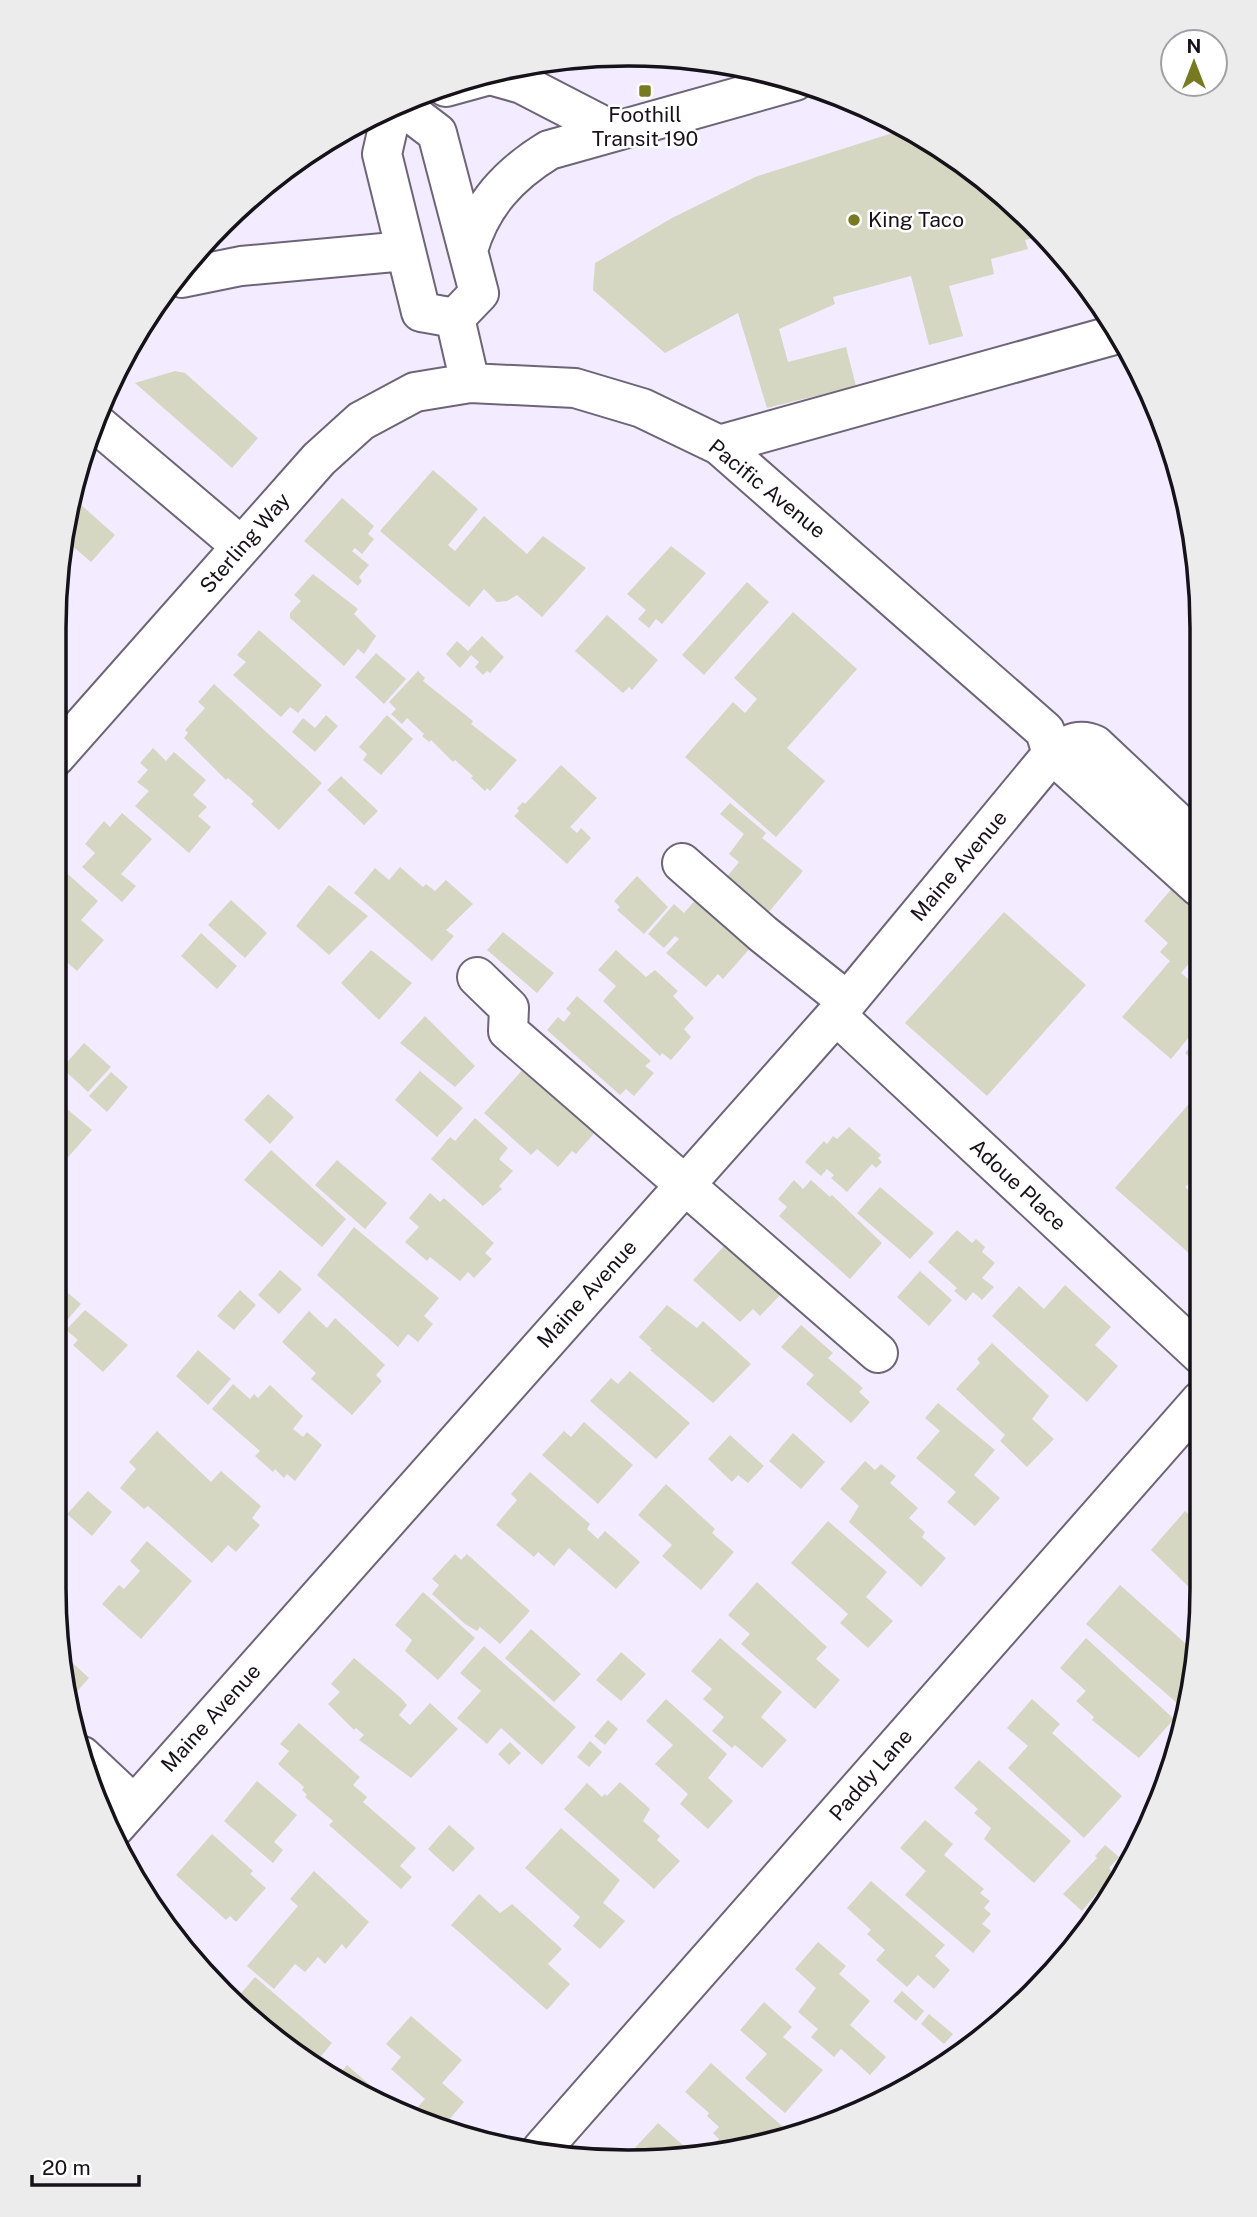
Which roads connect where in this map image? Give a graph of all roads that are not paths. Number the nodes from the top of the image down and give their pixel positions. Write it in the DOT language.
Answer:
graph roads {
  1 [pos="513,79"];
  2 [pos="773,86"];
  3 [pos="408,111"];
  4 [pos="390,119"];
  5 [pos="611,130"];
  6 [pos="468,250"];
  7 [pos="405,251"];
  8 [pos="198,268"];
  9 [pos="455,318"];
  10 [pos="1108,337"];
  11 [pos="470,383"];
  12 [pos="103,429"];
  13 [pos="719,445"];
  14 [pos="241,547"];
  15 [pos="66,745"];
  16 [pos="1052,754"];
  17 [pos="1190,835"];
  18 [pos="682,863"];
  19 [pos="1190,879"];
  20 [pos="477,977"];
  21 [pos="841,1008"];
  22 [pos="683,1186"];
  23 [pos="1190,1344"];
  24 [pos="878,1353"];
  25 [pos="1190,1413"];
  26 [pos="102,1784"];
  27 [pos="124,1816"];
  28 [pos="546,2144"];
  1 -- 5 [label="street"];
  2 -- 5 [label="street"];
  3 -- 6 [label="street"];
  4 -- 7 [label="street"];
  5 -- 6 [label="street"];
  6 -- 9 [label="street"];
  7 -- 8 [label="street"];
  7 -- 9 [label="street"];
  9 -- 11 [label="street"];
  10 -- 13 [label="street"];
  11 -- 13 [label="street, Pacific Avenue"];
  11 -- 14 [label="street, Sterling Way"];
  12 -- 14 [label="street"];
  13 -- 16 [label="street, Pacific Avenue"];
  14 -- 15 [label="street, Sterling Way"];
  16 -- 17 [label="street"];
  16 -- 19 [label="street"];
  16 -- 21 [label="street, Maine Avenue"];
  18 -- 21 [label="street, Adoue Place"];
  20 -- 22 [label="street"];
  21 -- 22 [label="street, Maine Avenue"];
  21 -- 23 [label="street, Adoue Place"];
  22 -- 24 [label="street"];
  22 -- 27 [label="street, Maine Avenue"];
  25 -- 28 [label="street, Paddy Lane"];
  26 -- 27 [label="street"];
}
